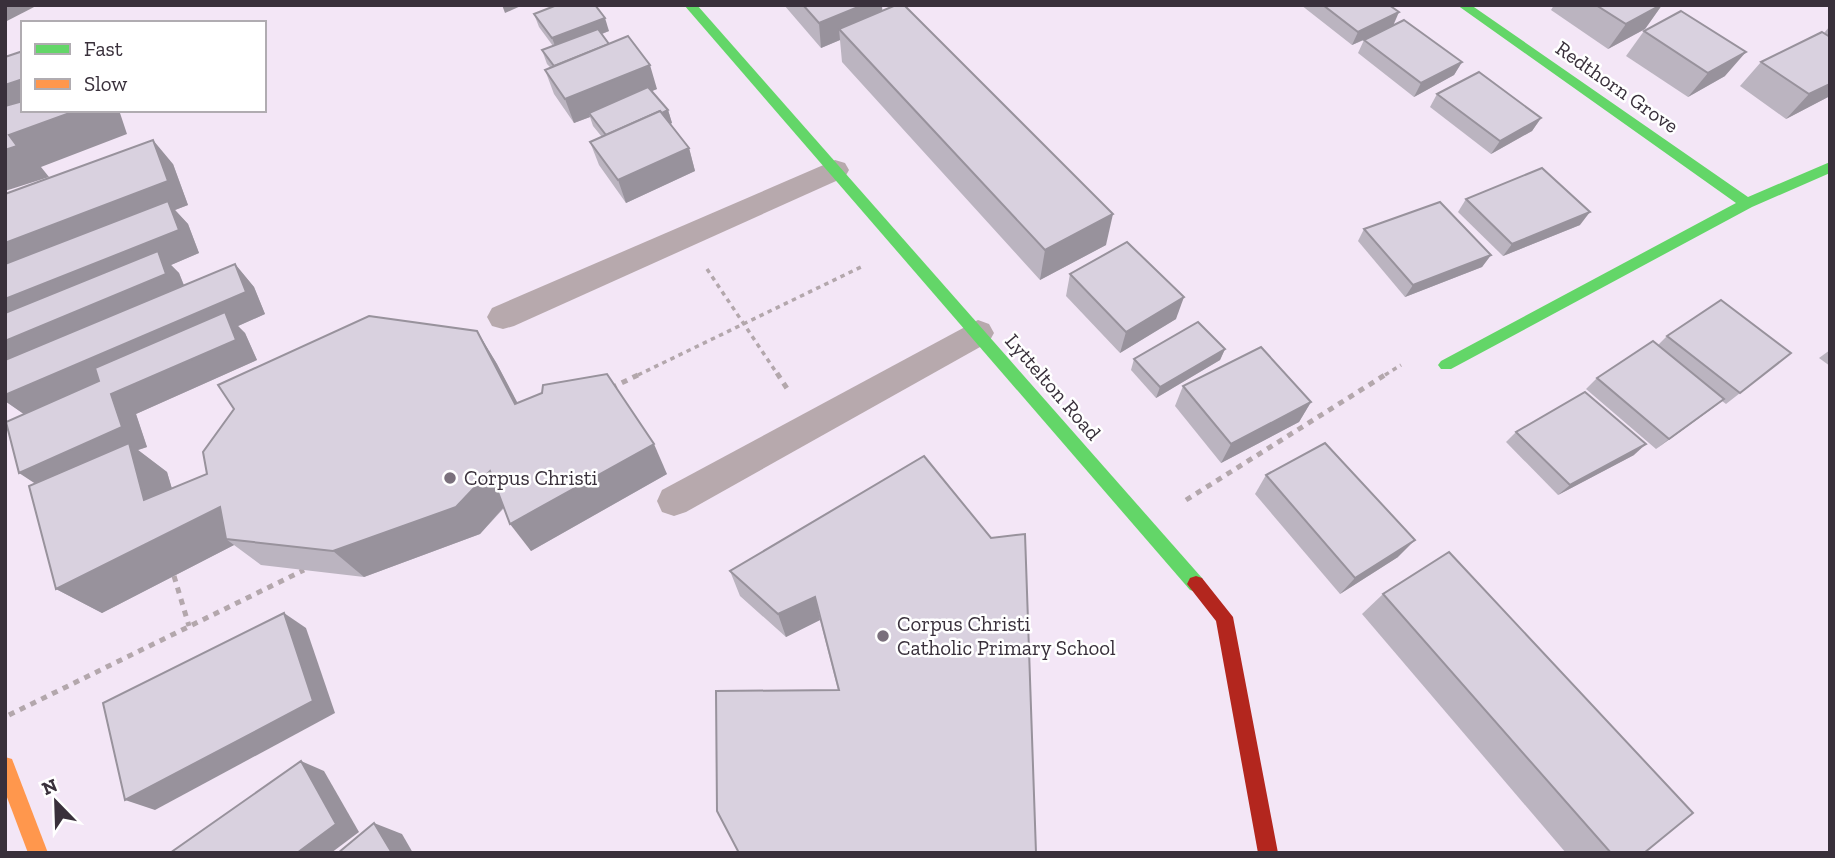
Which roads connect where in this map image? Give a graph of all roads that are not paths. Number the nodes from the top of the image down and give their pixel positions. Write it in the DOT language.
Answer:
graph roads {
  1 [pos="690,5"];
  2 [pos="1463,5"];
  3 [pos="1830,167"];
  4 [pos="835,170"];
  5 [pos="1747,203"];
  6 [pos="503,317"];
  7 [pos="978,333"];
  8 [pos="1446,365"];
  9 [pos="674,501"];
  10 [pos="5,766"];
  11 [pos="38,853"];
  12 [pos="1268,853"];
  1 -- 4 [label="street, Lyttelton Road"];
  2 -- 5 [label="street, Redthorn Grove"];
  3 -- 5 [label="street"];
  4 -- 6 [label="lane"];
  4 -- 7 [label="street, Lyttelton Road"];
  5 -- 8 [label="street"];
  7 -- 9 [label="lane"];
  7 -- 12 [label="street, Lyttelton Road"];
  10 -- 11 [label="street"];
}
